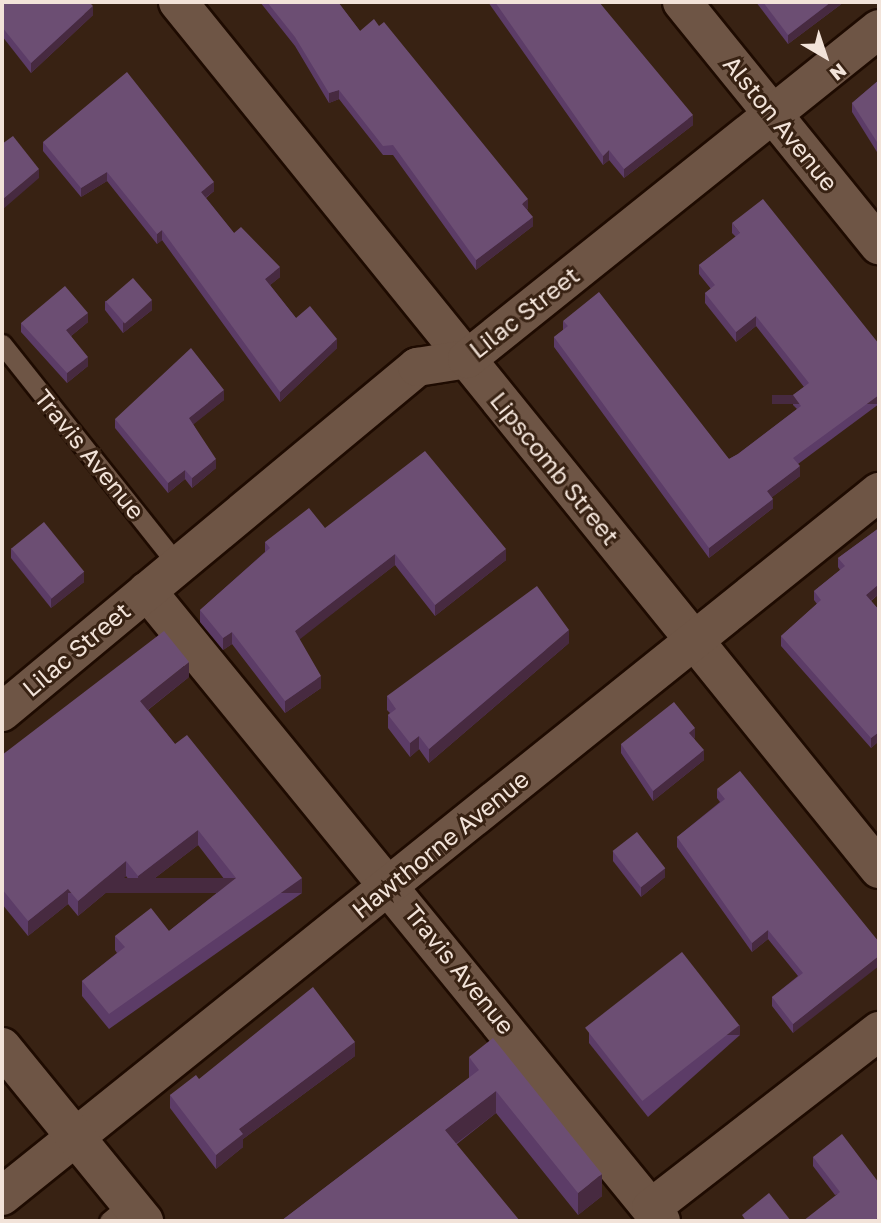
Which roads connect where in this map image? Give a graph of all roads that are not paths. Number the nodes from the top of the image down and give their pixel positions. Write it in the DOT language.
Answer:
graph roads {
  1 [pos="178,2"];
  2 [pos="682,2"];
  3 [pos="879,29"];
  4 [pos="773,114"];
  5 [pos="879,245"];
  6 [pos="2,345"];
  7 [pos="467,359"];
  8 [pos="879,492"];
  9 [pos="177,564"];
  10 [pos="147,591"];
  11 [pos="694,640"];
  12 [pos="2,712"];
  13 [pos="879,869"];
  14 [pos="391,884"];
  15 [pos="879,1031"];
  16 [pos="2,1047"];
  17 [pos="75,1137"];
  18 [pos="2,1196"];
  19 [pos="656,1215"];
  20 [pos="127,1216"];
  1 -- 7 [label="street, Lipscomb Street"];
  2 -- 4 [label="street, Alston Avenue"];
  3 -- 4 [label="street, Lilac Street"];
  4 -- 5 [label="street, Alston Avenue"];
  4 -- 7 [label="street, Lilac Street"];
  6 -- 9 [label="lane, Travis Avenue"];
  7 -- 9 [label="street, Lilac Street"];
  7 -- 11 [label="street, Lipscomb Street"];
  8 -- 11 [label="street, Hawthorne Avenue"];
  9 -- 10 [label="street, Lilac Street"];
  10 -- 12 [label="street, Lilac Street"];
  10 -- 14 [label="street, Travis Avenue"];
  11 -- 13 [label="street, Lipscomb Street"];
  11 -- 14 [label="street, Hawthorne Avenue"];
  14 -- 17 [label="street, Hawthorne Avenue"];
  14 -- 19 [label="street, Travis Avenue"];
  15 -- 19 [label="street"];
  16 -- 17 [label="street"];
  17 -- 18 [label="street, Hawthorne Avenue"];
  17 -- 20 [label="street"];
}
